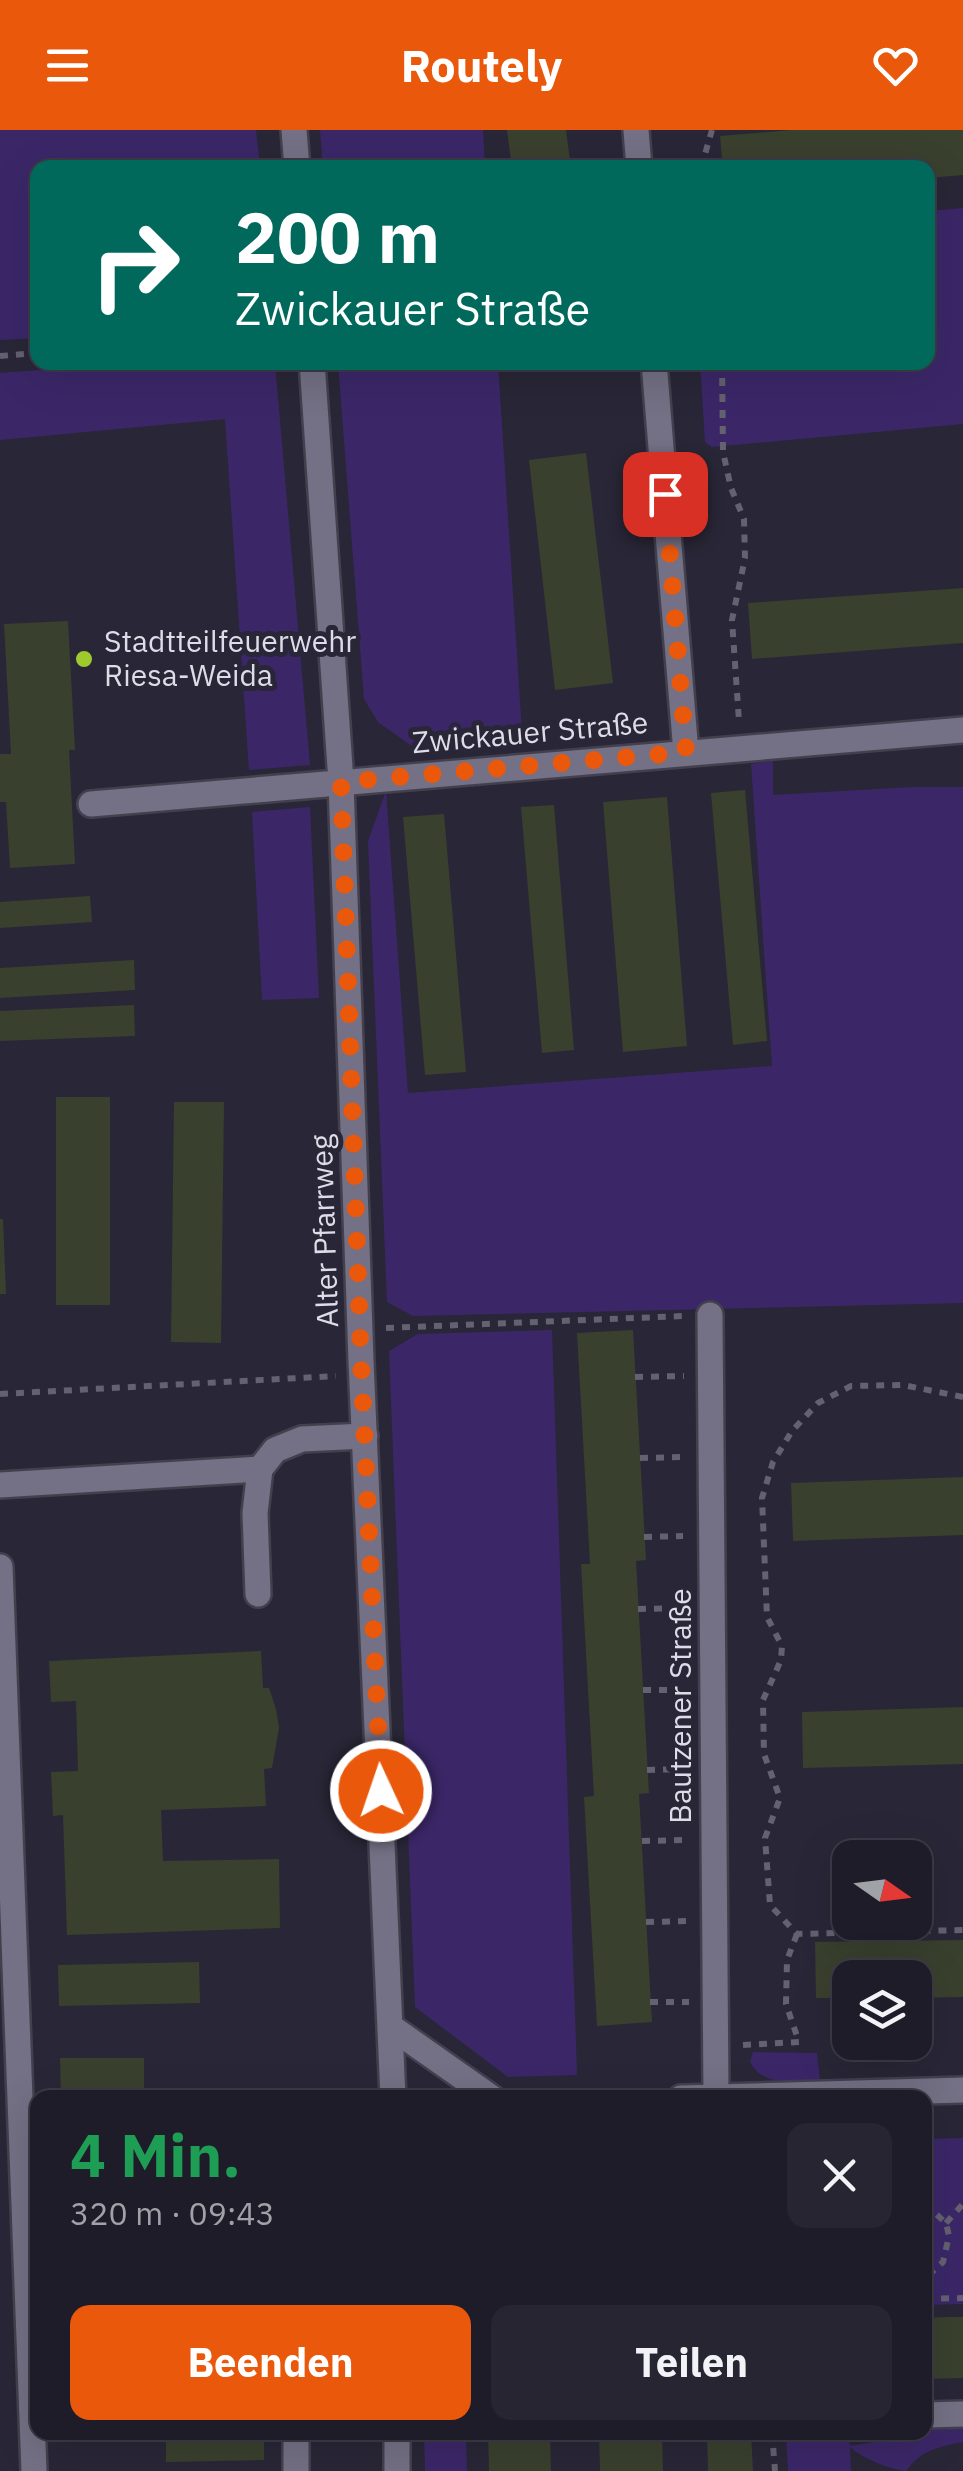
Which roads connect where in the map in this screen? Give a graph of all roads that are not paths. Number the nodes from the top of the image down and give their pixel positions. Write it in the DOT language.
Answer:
graph roads {
  1 [pos="294,130"];
  2 [pos="636,130"];
  3 [pos="296,160"];
  4 [pos="638,160"];
  5 [pos="313,370"];
  6 [pos="655,370"];
  7 [pos="963,730"];
  8 [pos="686,752"];
  9 [pos="341,782"];
  10 [pos="91,804"];
  11 [pos="710,1315"];
  12 [pos="365,1436"];
  13 [pos="260,1469"];
  14 [pos="0,1485"];
  15 [pos="0,1567"];
  16 [pos="258,1594"];
  17 [pos="391,2027"];
  18 [pos="393,2090"];
  19 [pos="481,2090"];
  20 [pos="716,2090"];
  21 [pos="963,2090"];
  22 [pos="932,2091"];
  23 [pos="20,2126"];
  24 [pos="30,2372"];
  25 [pos="932,2414"];
  26 [pos="963,2414"];
  27 [pos="33,2440"];
  28 [pos="296,2440"];
  29 [pos="397,2440"];
  30 [pos="34,2471"];
  31 [pos="296,2471"];
  32 [pos="397,2471"];
  1 -- 3 [label="street"];
  2 -- 4 [label="street"];
  5 -- 9 [label="street, Alter Pfarrweg"];
  6 -- 8 [label="street"];
  7 -- 8 [label="street, Zwickauer Straße"];
  8 -- 9 [label="street, Zwickauer Straße"];
  9 -- 10 [label="street, Zwickauer Straße"];
  9 -- 12 [label="street, Alter Pfarrweg"];
  11 -- 20 [label="street, Bautzener Straße"];
  12 -- 13 [label="street"];
  12 -- 17 [label="street, Alter Pfarrweg"];
  13 -- 14 [label="street"];
  13 -- 16 [label="street"];
  15 -- 23 [label="street"];
  17 -- 18 [label="street, Alter Pfarrweg"];
  17 -- 19 [label="street"];
  21 -- 22 [label="street"];
  23 -- 24 [label="street"];
  25 -- 26 [label="street"];
  27 -- 30 [label="street"];
  28 -- 31 [label="street"];
  29 -- 32 [label="street"];
}
